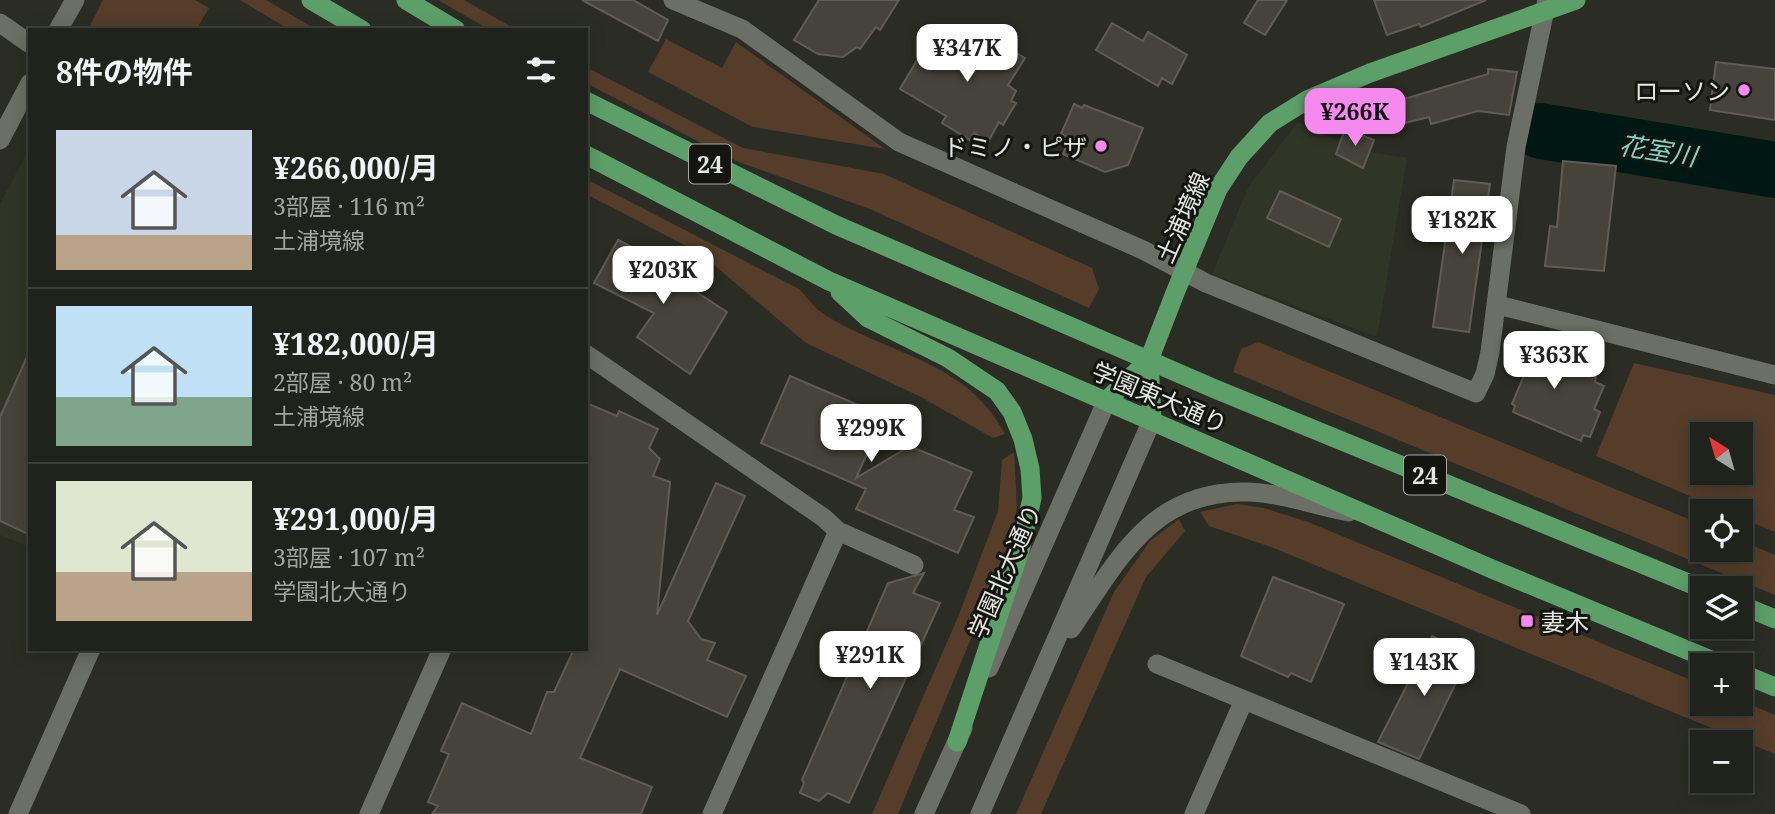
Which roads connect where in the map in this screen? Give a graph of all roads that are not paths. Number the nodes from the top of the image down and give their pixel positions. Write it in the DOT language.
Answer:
graph roads {
  1 [pos="75,0"];
  2 [pos="311,0"];
  3 [pos="406,0"];
  4 [pos="673,0"];
  5 [pos="1576,0"];
  6 [pos="1545,6"];
  7 [pos="0,23"];
  8 [pos="59,28"];
  9 [pos="359,28"];
  10 [pos="453,28"];
  11 [pos="28,43"];
  12 [pos="28,87"];
  13 [pos="588,102"];
  14 [pos="0,140"];
  15 [pos="588,156"];
  16 [pos="1184,271"];
  17 [pos="829,281"];
  18 [pos="1497,305"];
  19 [pos="588,355"];
  20 [pos="1149,360"];
  21 [pos="1775,375"];
  22 [pos="1107,400"];
  23 [pos="1152,419"];
  24 [pos="1375,517"];
  25 [pos="838,531"];
  26 [pos="914,565"];
  27 [pos="1690,584"];
  28 [pos="1753,610"];
  29 [pos="1775,619"];
  30 [pos="90,651"];
  31 [pos="441,651"];
  32 [pos="1695,653"];
  33 [pos="1157,664"];
  34 [pos="1042,670"];
  35 [pos="1753,678"];
  36 [pos="1775,687"];
  37 [pos="1244,700"];
  38 [pos="957,742"];
  39 [pos="18,814"];
  40 [pos="369,814"];
  41 [pos="712,814"];
  42 [pos="924,814"];
  43 [pos="980,814"];
  44 [pos="1194,814"];
  45 [pos="1521,814"];
  1 -- 8 [label="street"];
  2 -- 9 [label="main road"];
  3 -- 10 [label="main road"];
  4 -- 16 [label="street"];
  5 -- 6 [label="main road, 土浦境線"];
  6 -- 16 [label="main road, 土浦境線"];
  6 -- 18 [label="street"];
  7 -- 11 [label="street"];
  12 -- 14 [label="street"];
  13 -- 20 [label="main road, 学園東大通り / 24"];
  15 -- 17 [label="main road, 学園東大通り / 24"];
  16 -- 18 [label="street"];
  16 -- 20 [label="main road, 土浦境線"];
  17 -- 22 [label="main road, 学園東大通り / 24"];
  17 -- 38 [label="main road"];
  18 -- 21 [label="street"];
  19 -- 25 [label="street"];
  20 -- 22 [label="main road, 学園北大通り"];
  20 -- 23 [label="main road, 土浦境線"];
  20 -- 27 [label="main road, 学園東大通り / 24"];
  22 -- 23 [label="main road, 学園東大通り / 24"];
  22 -- 38 [label="street, 学園北大通り"];
  23 -- 24 [label="main road, 学園東大通り / 24"];
  23 -- 34 [label="street"];
  24 -- 32 [label="main road, 学園東大通り / 24"];
  24 -- 34 [label="street"];
  25 -- 26 [label="street"];
  25 -- 41 [label="street"];
  28 -- 29 [label="main road"];
  30 -- 39 [label="street"];
  31 -- 40 [label="street"];
  33 -- 37 [label="street"];
  34 -- 43 [label="street"];
  35 -- 36 [label="main road"];
  37 -- 44 [label="street"];
  37 -- 45 [label="street"];
  38 -- 42 [label="street, 学園北大通り"];
}
